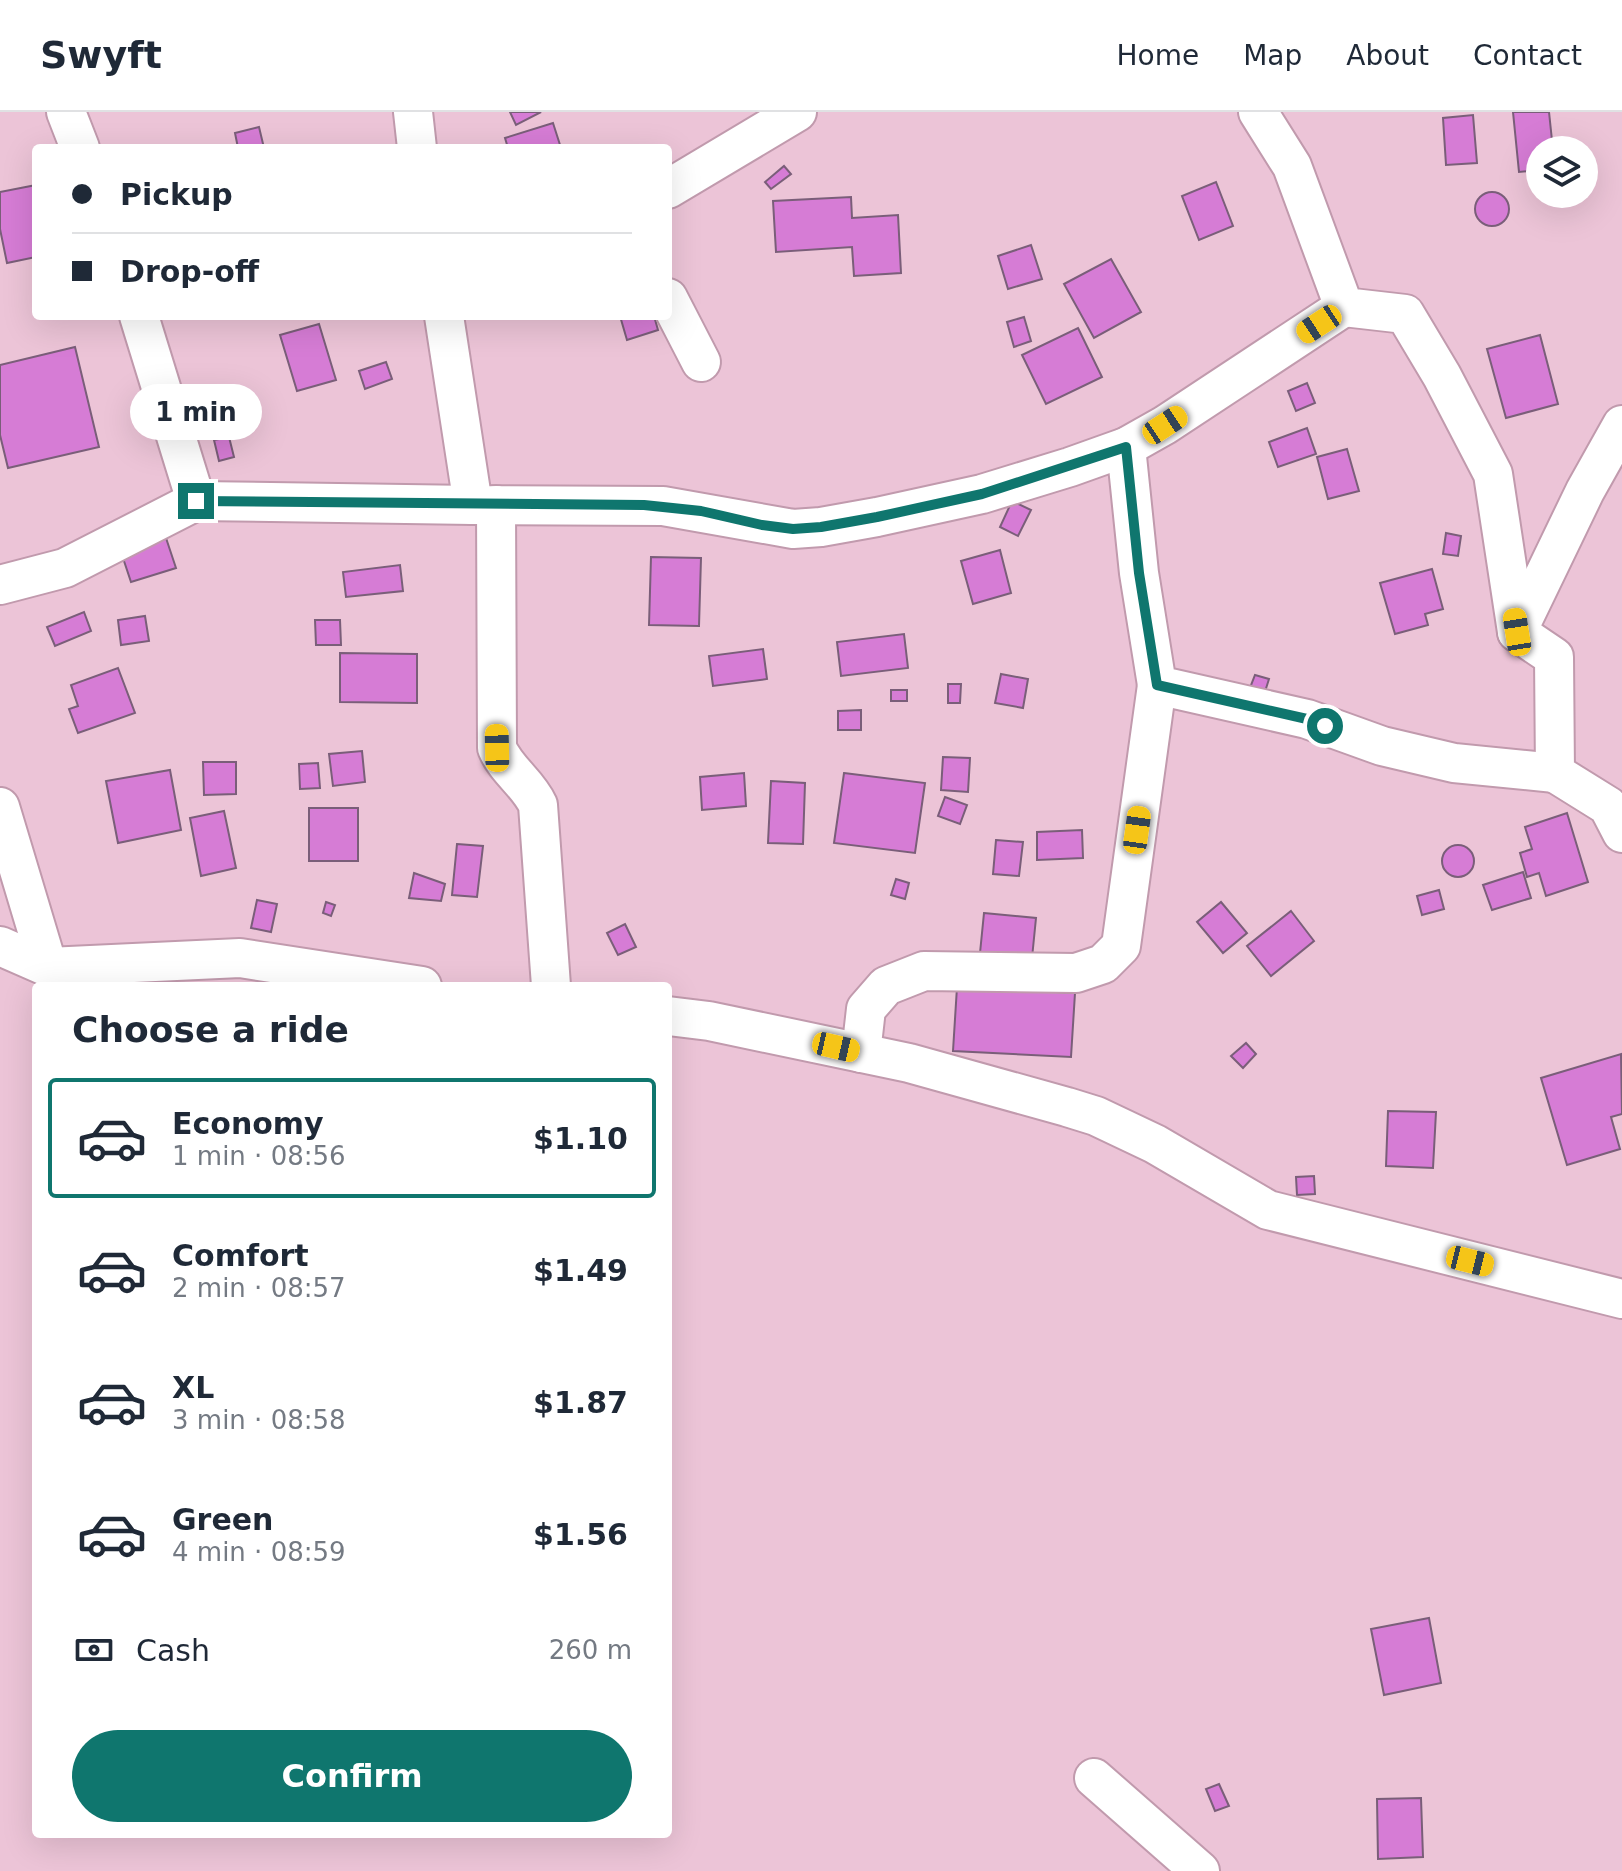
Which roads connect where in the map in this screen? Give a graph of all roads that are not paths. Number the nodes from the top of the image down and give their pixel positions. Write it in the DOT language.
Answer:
graph roads {
  1 [pos="66,112"];
  2 [pos="413,112"];
  3 [pos="797,112"];
  4 [pos="1258,112"];
  5 [pos="78,144"];
  6 [pos="417,144"];
  7 [pos="672,187"];
  8 [pos="672,306"];
  9 [pos="1344,307"];
  10 [pos="140,320"];
  11 [pos="445,320"];
  12 [pos="701,362"];
  13 [pos="1622,425"];
  14 [pos="1126,447"];
  15 [pos="196,501"];
  16 [pos="485,505"];
  17 [pos="0,585"];
  18 [pos="1517,632"];
  19 [pos="1157,685"];
  20 [pos="1555,773"];
  21 [pos="0,807"];
  22 [pos="1617,814"];
  23 [pos="0,946"];
  24 [pos="48,967"];
  25 [pos="396,982"];
  26 [pos="551,982"];
  27 [pos="672,1016"];
  28 [pos="861,1053"];
  29 [pos="1622,1299"];
  30 [pos="1094,1778"];
  31 [pos="1200,1871"];
  1 -- 5 [label="street"];
  2 -- 6 [label="street"];
  3 -- 7 [label="street"];
  4 -- 9 [label="street"];
  8 -- 12 [label="street"];
  9 -- 14 [label="street"];
  9 -- 18 [label="street"];
  10 -- 15 [label="street"];
  11 -- 16 [label="street"];
  13 -- 18 [label="street"];
  14 -- 16 [label="street"];
  14 -- 19 [label="street"];
  15 -- 16 [label="street"];
  15 -- 17 [label="street"];
  16 -- 26 [label="street"];
  18 -- 20 [label="street"];
  19 -- 20 [label="street"];
  19 -- 28 [label="street"];
  20 -- 22 [label="street"];
  21 -- 24 [label="street"];
  23 -- 24 [label="street"];
  24 -- 25 [label="street"];
  27 -- 28 [label="street"];
  28 -- 29 [label="street"];
  30 -- 31 [label="street"];
}
